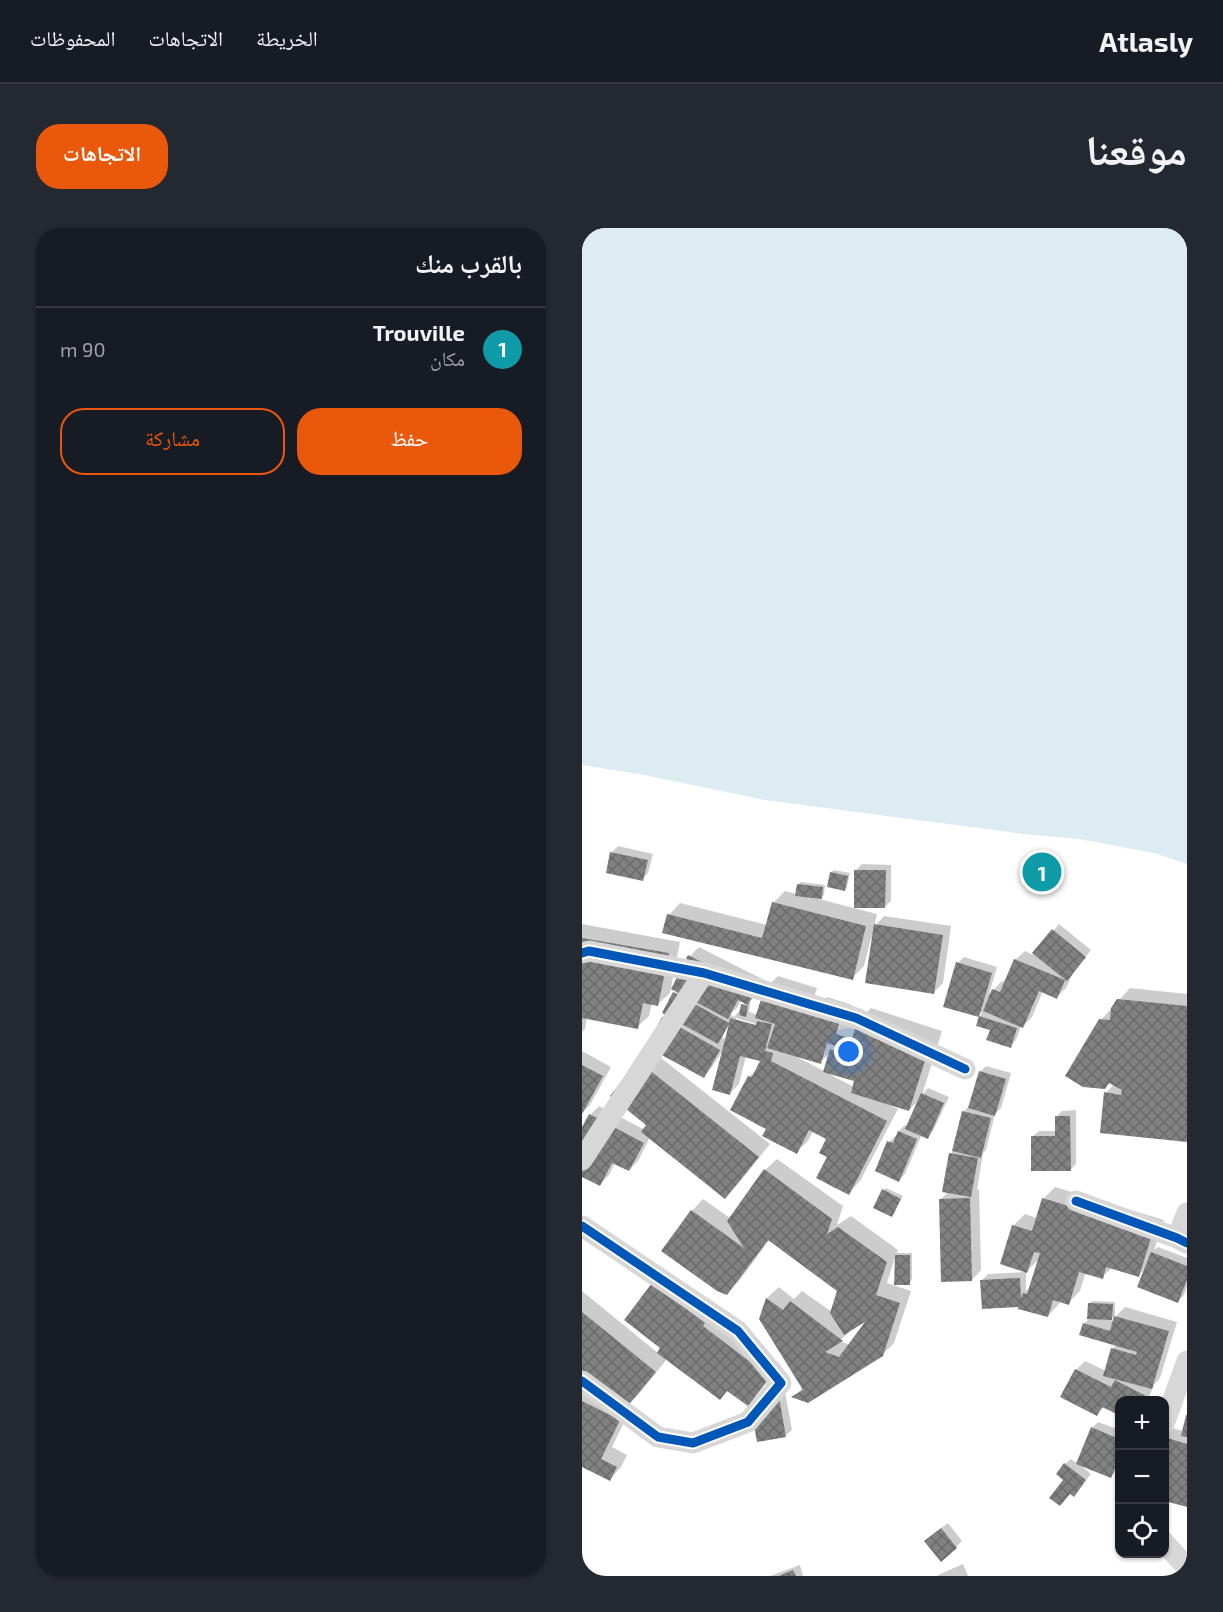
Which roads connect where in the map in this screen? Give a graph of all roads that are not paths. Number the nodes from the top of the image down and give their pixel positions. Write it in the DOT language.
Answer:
graph roads {
  1 [pos="582,953"];
  2 [pos="704,973"];
  3 [pos="965,1069"];
  4 [pos="582,1160"];
  5 [pos="1076,1201"];
  6 [pos="1187,1213"];
  7 [pos="582,1226"];
  8 [pos="1182,1240"];
  9 [pos="1187,1361"];
  10 [pos="582,1381"];
  11 [pos="1169,1410"];
  12 [pos="1169,1548"];
  13 [pos="1187,1568"];
  1 -- 2 [label="street"];
  2 -- 3 [label="street"];
  2 -- 4 [label="street"];
  5 -- 8 [label="street"];
  6 -- 8 [label="street"];
  7 -- 10 [label="street"];
  9 -- 11 [label="street"];
  12 -- 13 [label="street"];
}
